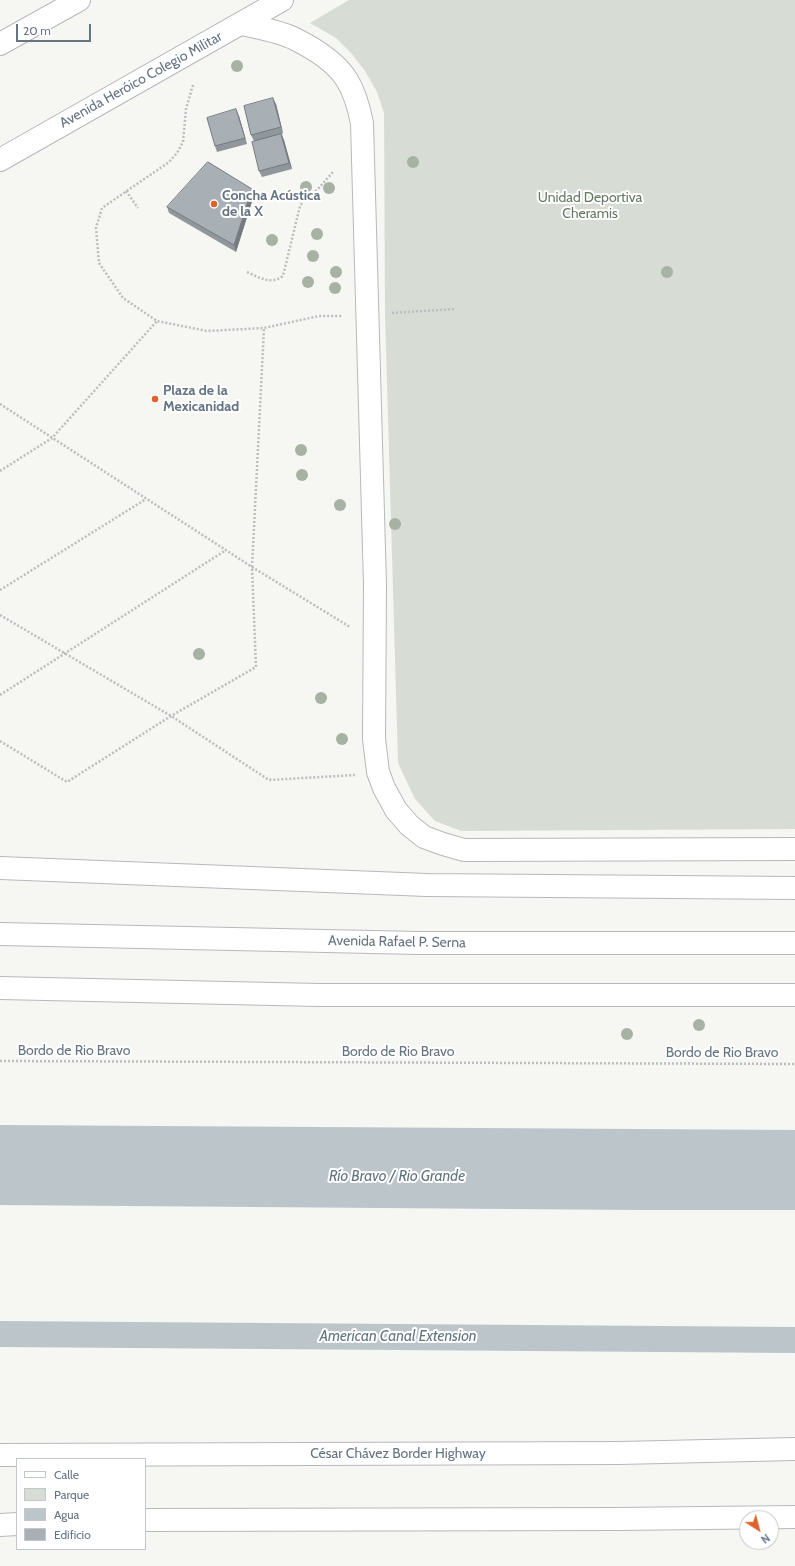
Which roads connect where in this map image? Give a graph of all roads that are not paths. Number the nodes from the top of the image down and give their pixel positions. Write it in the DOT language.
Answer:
graph roads {
  1 [pos="79,0"];
  2 [pos="282,0"];
  3 [pos="242,24"];
  4 [pos="0,44"];
  5 [pos="0,160"];
  6 [pos="795,849"];
  7 [pos="0,868"];
  8 [pos="795,888"];
  9 [pos="0,934"];
  10 [pos="795,943"];
  11 [pos="0,988"];
  12 [pos="795,995"];
  13 [pos="795,1449"];
  14 [pos="0,1455"];
  15 [pos="795,1517"];
  16 [pos="146,1520"];
  17 [pos="16,1524"];
  18 [pos="0,1525"];
  1 -- 4 [label="main road"];
  2 -- 3 [label="main road, Avenida Heróico Colegio Militar"];
  3 -- 5 [label="main road, Avenida Heróico Colegio Militar"];
  3 -- 6 [label="main road"];
  7 -- 8 [label="main road"];
  9 -- 10 [label="main road, Avenida Rafael P. Serna"];
  11 -- 12 [label="main road"];
  13 -- 14 [label="main road, César Chávez Border Highway"];
  15 -- 16 [label="main road"];
  17 -- 18 [label="main road"];
}
